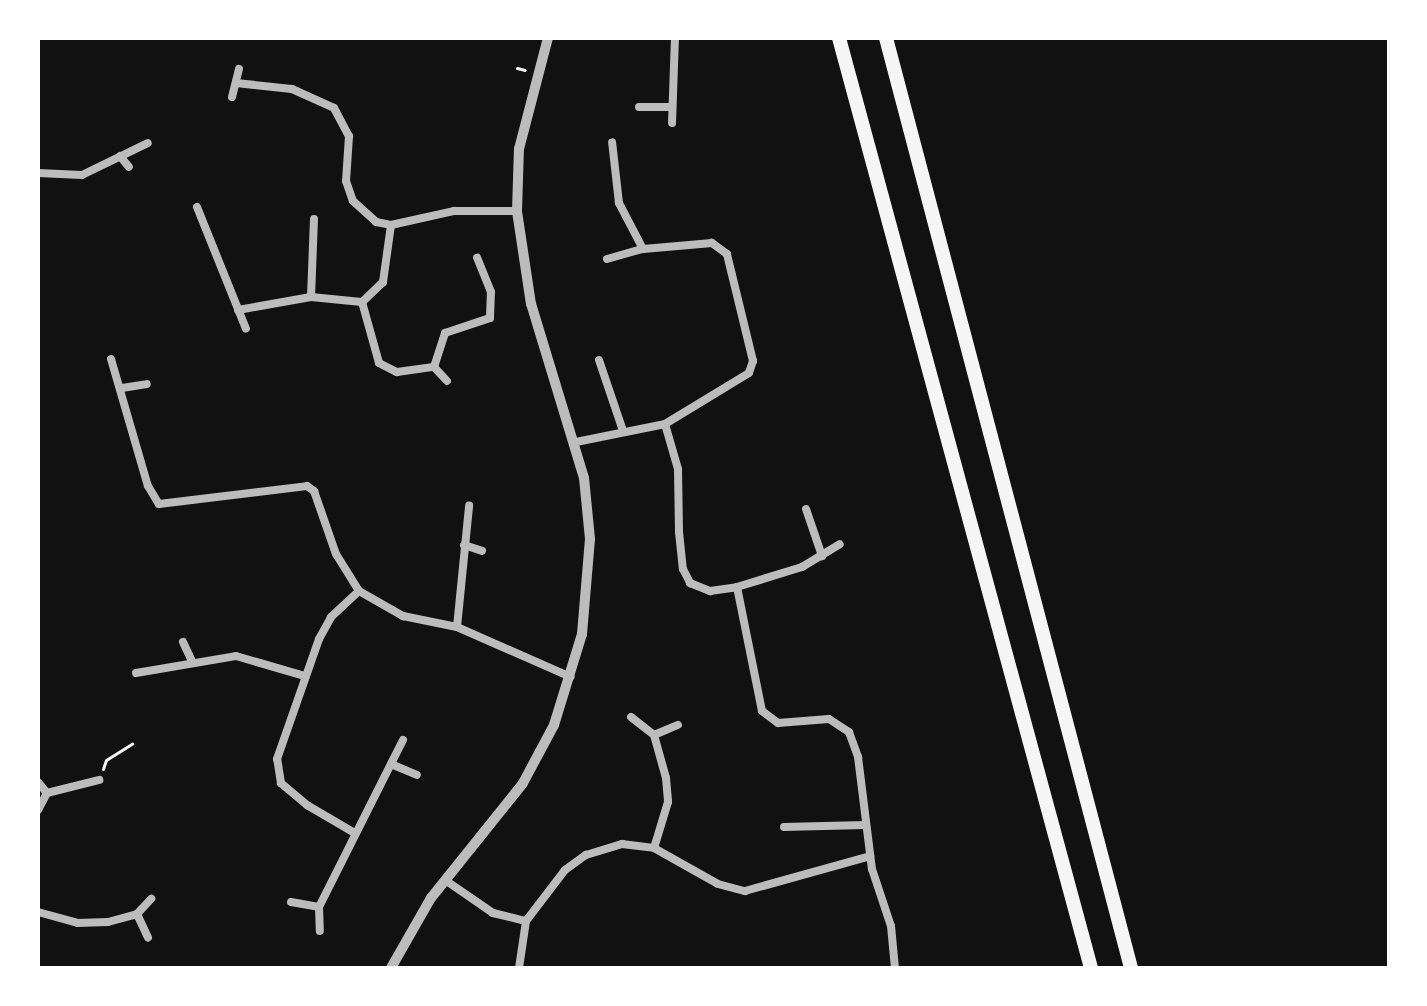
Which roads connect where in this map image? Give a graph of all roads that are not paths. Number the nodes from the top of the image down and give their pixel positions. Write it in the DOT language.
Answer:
graph roads {
  1 [pos="548,38"];
  2 [pos="675,38"];
  3 [pos="839,38"];
  4 [pos="886,38"];
  5 [pos="239,69"];
  6 [pos="236,83"];
  7 [pos="232,97"];
  8 [pos="639,107"];
  9 [pos="669,107"];
  10 [pos="672,123"];
  11 [pos="612,142"];
  12 [pos="148,143"];
  13 [pos="120,156"];
  14 [pos="129,167"];
  15 [pos="38,173"];
  16 [pos="197,207"];
  17 [pos="517,211"];
  18 [pos="314,219"];
  19 [pos="391,225"];
  20 [pos="643,249"];
  21 [pos="477,258"];
  22 [pos="607,259"];
  23 [pos="311,297"];
  24 [pos="362,302"];
  25 [pos="238,310"];
  26 [pos="246,329"];
  27 [pos="111,359"];
  28 [pos="599,360"];
  29 [pos="434,367"];
  30 [pos="447,381"];
  31 [pos="147,384"];
  32 [pos="122,388"];
  33 [pos="665,424"];
  34 [pos="623,431"];
  35 [pos="576,442"];
  36 [pos="469,506"];
  37 [pos="806,509"];
  38 [pos="840,544"];
  39 [pos="464,545"];
  40 [pos="482,551"];
  41 [pos="822,556"];
  42 [pos="737,587"];
  43 [pos="359,591"];
  44 [pos="457,627"];
  45 [pos="183,642"];
  46 [pos="192,661"];
  47 [pos="136,673"];
  48 [pos="305,676"];
  49 [pos="571,677"];
  50 [pos="631,717"];
  51 [pos="678,725"];
  52 [pos="654,735"];
  53 [pos="403,740"];
  54 [pos="391,764"];
  55 [pos="417,775"];
  56 [pos="99,780"];
  57 [pos="38,782"];
  58 [pos="47,793"];
  59 [pos="38,810"];
  60 [pos="865,825"];
  61 [pos="784,827"];
  62 [pos="353,832"];
  63 [pos="654,848"];
  64 [pos="870,856"];
  65 [pos="445,880"];
  66 [pos="151,899"];
  67 [pos="291,902"];
  68 [pos="319,907"];
  69 [pos="38,912"];
  70 [pos="137,914"];
  71 [pos="526,921"];
  72 [pos="320,931"];
  73 [pos="148,938"];
  74 [pos="391,968"];
  75 [pos="519,968"];
  76 [pos="895,968"];
  77 [pos="1091,968"];
  78 [pos="1131,968"];
  1 -- 17 [label="street"];
  2 -- 9 [label="street"];
  3 -- 77 [label="highway"];
  4 -- 78 [label="highway"];
  5 -- 6 [label="street"];
  6 -- 7 [label="street"];
  6 -- 19 [label="street"];
  8 -- 9 [label="street"];
  9 -- 10 [label="street"];
  11 -- 20 [label="street"];
  12 -- 13 [label="street"];
  13 -- 14 [label="street"];
  13 -- 15 [label="street"];
  16 -- 25 [label="street"];
  17 -- 19 [label="street"];
  17 -- 35 [label="street"];
  18 -- 23 [label="street"];
  19 -- 24 [label="street"];
  20 -- 22 [label="street"];
  20 -- 33 [label="street"];
  21 -- 29 [label="street"];
  23 -- 24 [label="street"];
  23 -- 25 [label="street"];
  24 -- 29 [label="street"];
  25 -- 26 [label="street"];
  27 -- 32 [label="street"];
  28 -- 34 [label="street"];
  29 -- 30 [label="street"];
  31 -- 32 [label="street"];
  32 -- 43 [label="street"];
  33 -- 34 [label="street"];
  33 -- 42 [label="street"];
  34 -- 35 [label="street"];
  35 -- 49 [label="street"];
  36 -- 39 [label="street"];
  37 -- 41 [label="street"];
  38 -- 41 [label="street"];
  39 -- 40 [label="street"];
  39 -- 44 [label="street"];
  41 -- 42 [label="street"];
  42 -- 60 [label="street"];
  43 -- 44 [label="street"];
  43 -- 48 [label="street"];
  44 -- 49 [label="street"];
  45 -- 46 [label="street"];
  46 -- 47 [label="street"];
  46 -- 48 [label="street"];
  48 -- 62 [label="street"];
  49 -- 65 [label="street"];
  50 -- 52 [label="street"];
  51 -- 52 [label="street"];
  52 -- 63 [label="street"];
  53 -- 54 [label="street"];
  54 -- 55 [label="street"];
  54 -- 62 [label="street"];
  56 -- 58 [label="street"];
  57 -- 58 [label="street"];
  58 -- 59 [label="street"];
  60 -- 61 [label="street"];
  60 -- 64 [label="street"];
  62 -- 68 [label="street"];
  63 -- 64 [label="street"];
  63 -- 71 [label="street"];
  64 -- 76 [label="street"];
  65 -- 71 [label="street"];
  65 -- 74 [label="street"];
  66 -- 70 [label="street"];
  67 -- 68 [label="street"];
  68 -- 72 [label="street"];
  69 -- 70 [label="street"];
  70 -- 73 [label="street"];
  71 -- 75 [label="street"];
}
